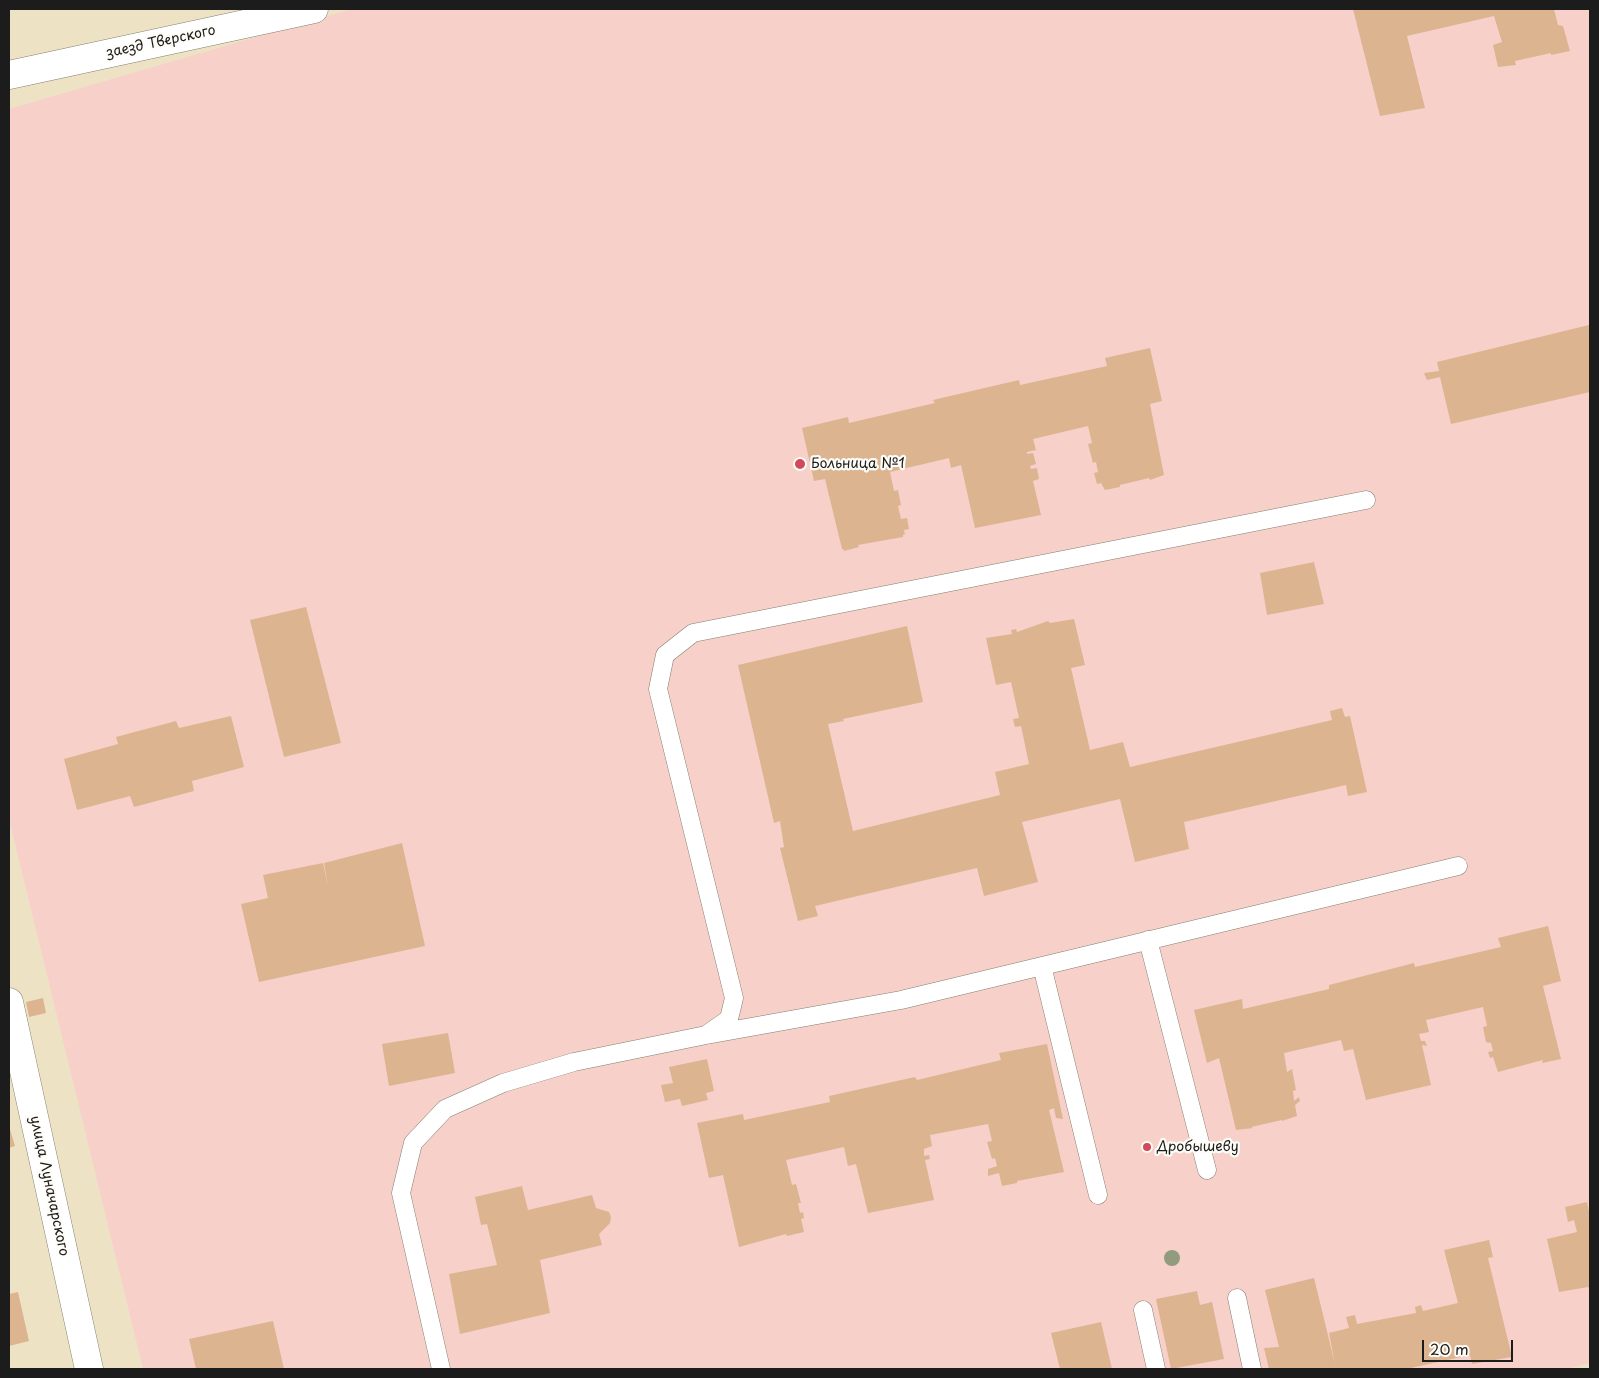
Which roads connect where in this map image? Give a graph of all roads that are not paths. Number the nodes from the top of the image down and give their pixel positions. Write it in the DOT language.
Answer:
graph roads {
  1 [pos="314,9"];
  2 [pos="9,75"];
  3 [pos="1366,500"];
  4 [pos="1458,866"];
  5 [pos="1148,940"];
  6 [pos="1042,966"];
  7 [pos="9,1002"];
  8 [pos="706,1035"];
  9 [pos="1207,1170"];
  10 [pos="1098,1195"];
  11 [pos="1237,1298"];
  12 [pos="1143,1310"];
  13 [pos="89,1369"];
  14 [pos="441,1369"];
  15 [pos="1156,1369"];
  16 [pos="1252,1369"];
  1 -- 2 [label="street, заезд Тверского"];
  3 -- 8 [label="lane"];
  4 -- 5 [label="lane"];
  5 -- 6 [label="lane"];
  5 -- 9 [label="lane"];
  6 -- 8 [label="lane"];
  6 -- 10 [label="lane"];
  7 -- 13 [label="street, улица Луначарского"];
  8 -- 14 [label="lane"];
  11 -- 16 [label="lane"];
  12 -- 15 [label="lane"];
}
